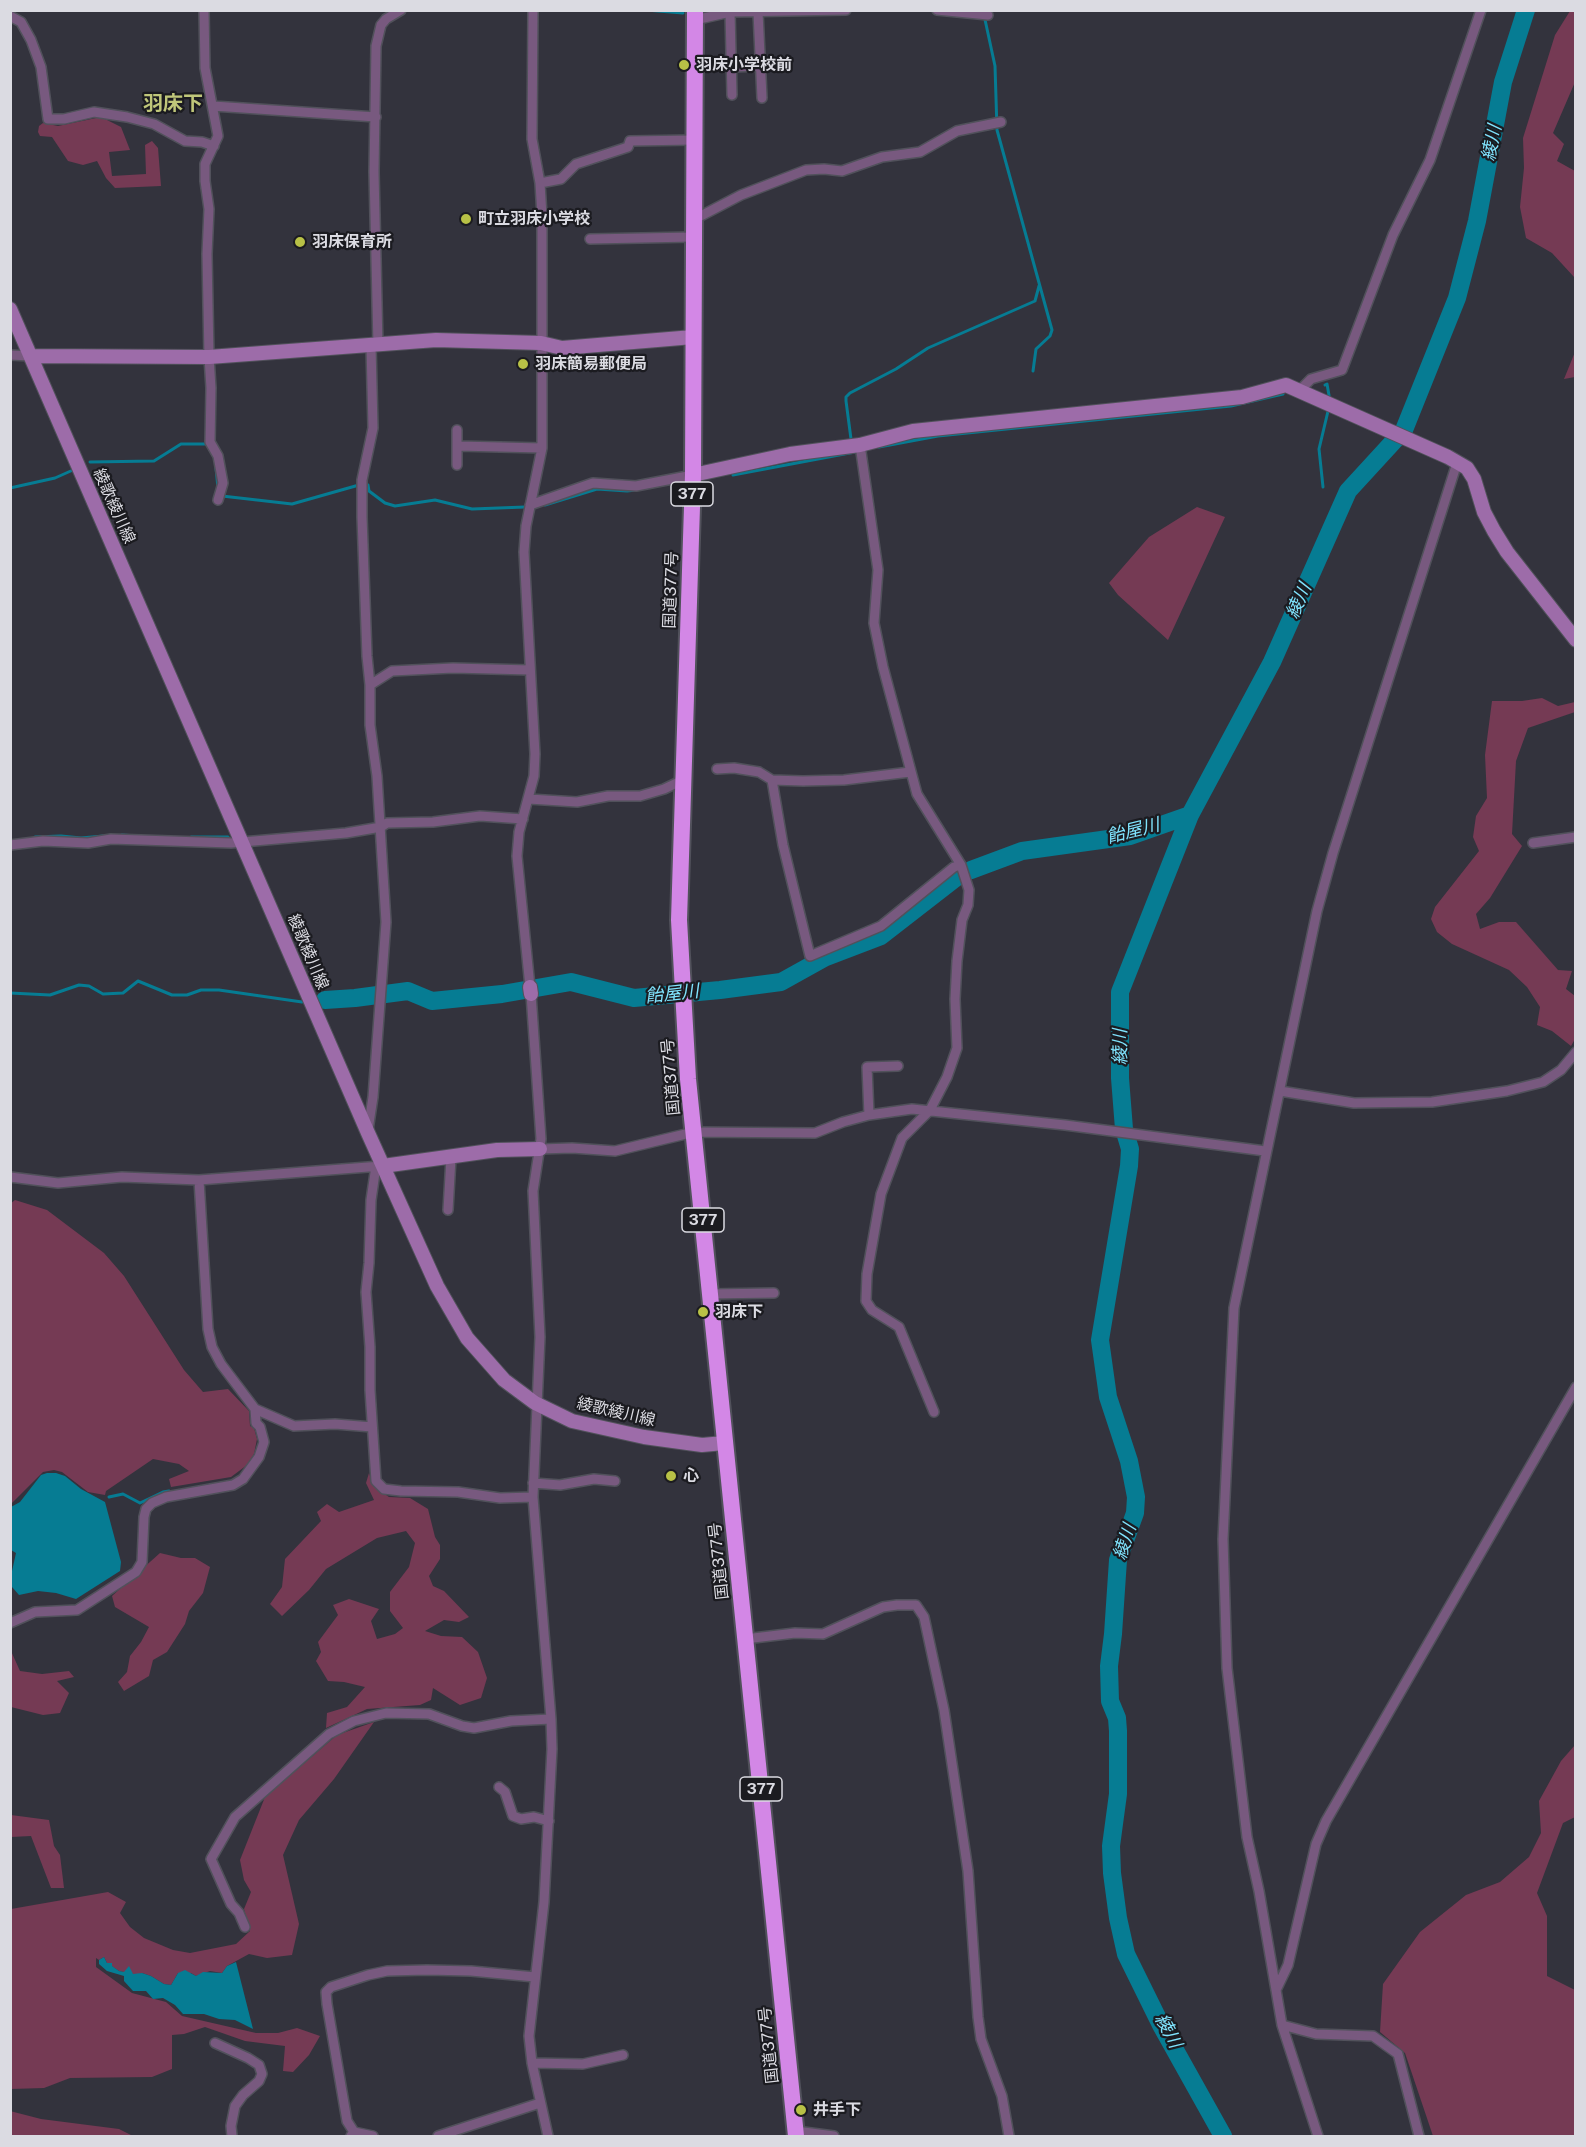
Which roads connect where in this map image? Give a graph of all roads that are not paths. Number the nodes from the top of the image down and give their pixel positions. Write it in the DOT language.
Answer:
graph roads {
  1 [pos="204,10"];
  2 [pos="401,10"];
  3 [pos="533,10"];
  4 [pos="846,10"];
  5 [pos="937,10"];
  6 [pos="1481,10"];
  7 [pos="730,12"];
  8 [pos="758,12"];
  9 [pos="692,13"];
  10 [pos="985,15"];
  11 [pos="10,16"];
  12 [pos="760,66"];
  13 [pos="732,67"];
  14 [pos="732,95"];
  15 [pos="762,98"];
  16 [pos="213,106"];
  17 [pos="376,117"];
  18 [pos="998,123"];
  19 [pos="694,141"];
  20 [pos="214,146"];
  21 [pos="540,183"];
  22 [pos="693,220"];
  23 [pos="693,237"];
  24 [pos="590,239"];
  25 [pos="10,309"];
  26 [pos="693,337"];
  27 [pos="541,343"];
  28 [pos="375,346"];
  29 [pos="10,355"];
  30 [pos="31,356"];
  31 [pos="209,357"];
  32 [pos="1303,393"];
  33 [pos="457,430"];
  34 [pos="458,446"];
  35 [pos="542,448"];
  36 [pos="861,449"];
  37 [pos="1452,460"];
  38 [pos="457,465"];
  39 [pos="693,475"];
  40 [pos="219,496"];
  41 [pos="530,505"];
  42 [pos="1575,640"];
  43 [pos="530,670"];
  44 [pos="370,685"];
  45 [pos="717,769"];
  46 [pos="910,772"];
  47 [pos="683,780"];
  48 [pos="772,780"];
  49 [pos="529,799"];
  50 [pos="523,819"];
  51 [pos="381,827"];
  52 [pos="1575,837"];
  53 [pos="242,841"];
  54 [pos="1533,843"];
  55 [pos="10,845"];
  56 [pos="961,865"];
  57 [pos="1575,1052"];
  58 [pos="898,1066"];
  59 [pos="1280,1091"];
  60 [pos="930,1110"];
  61 [pos="869,1115"];
  62 [pos="694,1132"];
  63 [pos="368,1133"];
  64 [pos="540,1149"];
  65 [pos="1260,1149"];
  66 [pos="451,1158"];
  67 [pos="380,1166"];
  68 [pos="10,1177"];
  69 [pos="199,1180"];
  70 [pos="448,1210"];
  71 [pos="774,1293"];
  72 [pos="710,1294"];
  73 [pos="1575,1387"];
  74 [pos="535,1403"];
  75 [pos="255,1409"];
  76 [pos="934,1412"];
  77 [pos="372,1426"];
  78 [pos="724,1443"];
  79 [pos="615,1481"];
  80 [pos="533,1483"];
  81 [pos="533,1497"];
  82 [pos="10,1623"];
  83 [pos="745,1639"];
  84 [pos="551,1719"];
  85 [pos="499,1786"];
  86 [pos="549,1821"];
  87 [pos="245,1927"];
  88 [pos="536,1977"];
  89 [pos="1276,1989"];
  90 [pos="1282,2025"];
  91 [pos="215,2043"];
  92 [pos="623,2055"];
  93 [pos="532,2063"];
  94 [pos="540,2103"];
  95 [pos="353,2134"];
  96 [pos="796,2134"];
  97 [pos="232,2136"];
  98 [pos="373,2136"];
  99 [pos="438,2136"];
  100 [pos="548,2136"];
  101 [pos="834,2136"];
  102 [pos="1009,2136"];
  103 [pos="1318,2136"];
  104 [pos="1419,2136"];
  1 -- 16 [label="street"];
  2 -- 17 [label="street"];
  3 -- 21 [label="street"];
  4 -- 8 [label="street"];
  5 -- 10 [label="street"];
  6 -- 32 [label="street"];
  7 -- 8 [label="street"];
  7 -- 9 [label="street"];
  7 -- 13 [label="street"];
  8 -- 12 [label="street"];
  9 -- 19 [label="highway, 国道377号 / 377"];
  11 -- 20 [label="street"];
  12 -- 13 [label="street"];
  12 -- 15 [label="street"];
  13 -- 14 [label="street"];
  16 -- 17 [label="street"];
  16 -- 20 [label="street"];
  17 -- 28 [label="street"];
  18 -- 22 [label="street"];
  19 -- 21 [label="street"];
  19 -- 22 [label="highway, 国道377号 / 377"];
  20 -- 31 [label="street"];
  21 -- 27 [label="street"];
  22 -- 23 [label="highway, 国道377号 / 377"];
  23 -- 24 [label="street"];
  23 -- 26 [label="highway, 国道377号 / 377"];
  25 -- 30 [label="street, 綾歌綾川線"];
  26 -- 27 [label="street"];
  26 -- 39 [label="highway, 国道377号 / 377"];
  27 -- 28 [label="street"];
  27 -- 35 [label="street"];
  28 -- 31 [label="street"];
  28 -- 44 [label="street"];
  29 -- 30 [label="street"];
  30 -- 31 [label="street"];
  30 -- 53 [label="street, 綾歌綾川線"];
  31 -- 40 [label="street"];
  32 -- 36 [label="street"];
  32 -- 37 [label="street"];
  33 -- 34 [label="street"];
  34 -- 35 [label="street"];
  34 -- 38 [label="street"];
  35 -- 41 [label="street"];
  36 -- 39 [label="street"];
  36 -- 46 [label="street"];
  37 -- 42 [label="street"];
  37 -- 59 [label="street"];
  39 -- 41 [label="street"];
  39 -- 47 [label="highway, 国道377号 / 377"];
  41 -- 43 [label="street"];
  43 -- 44 [label="street"];
  43 -- 49 [label="street"];
  44 -- 51 [label="street"];
  45 -- 48 [label="street"];
  46 -- 48 [label="street"];
  46 -- 56 [label="street"];
  47 -- 49 [label="street"];
  47 -- 62 [label="highway, 国道377号 / 377"];
  48 -- 56 [label="street"];
  49 -- 50 [label="street"];
  50 -- 51 [label="street"];
  50 -- 64 [label="street"];
  51 -- 53 [label="street"];
  51 -- 63 [label="street"];
  52 -- 54 [label="street"];
  53 -- 55 [label="street"];
  53 -- 63 [label="street, 綾歌綾川線"];
  56 -- 60 [label="street"];
  57 -- 59 [label="street"];
  58 -- 61 [label="street"];
  59 -- 65 [label="street"];
  60 -- 61 [label="street"];
  60 -- 65 [label="street"];
  60 -- 76 [label="street"];
  61 -- 62 [label="street"];
  62 -- 64 [label="street"];
  62 -- 72 [label="highway, 国道377号 / 377"];
  63 -- 67 [label="street, 綾歌綾川線"];
  64 -- 66 [label="street"];
  64 -- 74 [label="street"];
  65 -- 89 [label="street"];
  66 -- 67 [label="street"];
  66 -- 70 [label="street"];
  67 -- 69 [label="street"];
  67 -- 74 [label="street, 綾歌綾川線"];
  67 -- 77 [label="street"];
  68 -- 69 [label="street"];
  69 -- 75 [label="street"];
  71 -- 72 [label="street"];
  72 -- 78 [label="highway, 国道377号 / 377"];
  73 -- 89 [label="street"];
  74 -- 78 [label="street, 綾歌綾川線"];
  74 -- 80 [label="street"];
  75 -- 77 [label="street"];
  75 -- 82 [label="street"];
  77 -- 81 [label="street"];
  78 -- 83 [label="highway, 国道377号 / 377"];
  79 -- 80 [label="street"];
  80 -- 81 [label="street"];
  81 -- 84 [label="street"];
  83 -- 96 [label="highway, 国道377号 / 377"];
  83 -- 102 [label="street"];
  84 -- 86 [label="street"];
  84 -- 87 [label="street"];
  85 -- 86 [label="street"];
  86 -- 88 [label="street"];
  88 -- 93 [label="street"];
  88 -- 95 [label="street"];
  89 -- 90 [label="street"];
  90 -- 103 [label="street"];
  90 -- 104 [label="street"];
  91 -- 97 [label="street"];
  92 -- 93 [label="street"];
  93 -- 94 [label="street"];
  94 -- 99 [label="street"];
  94 -- 100 [label="street"];
  95 -- 98 [label="street"];
  96 -- 101 [label="street"];
}
